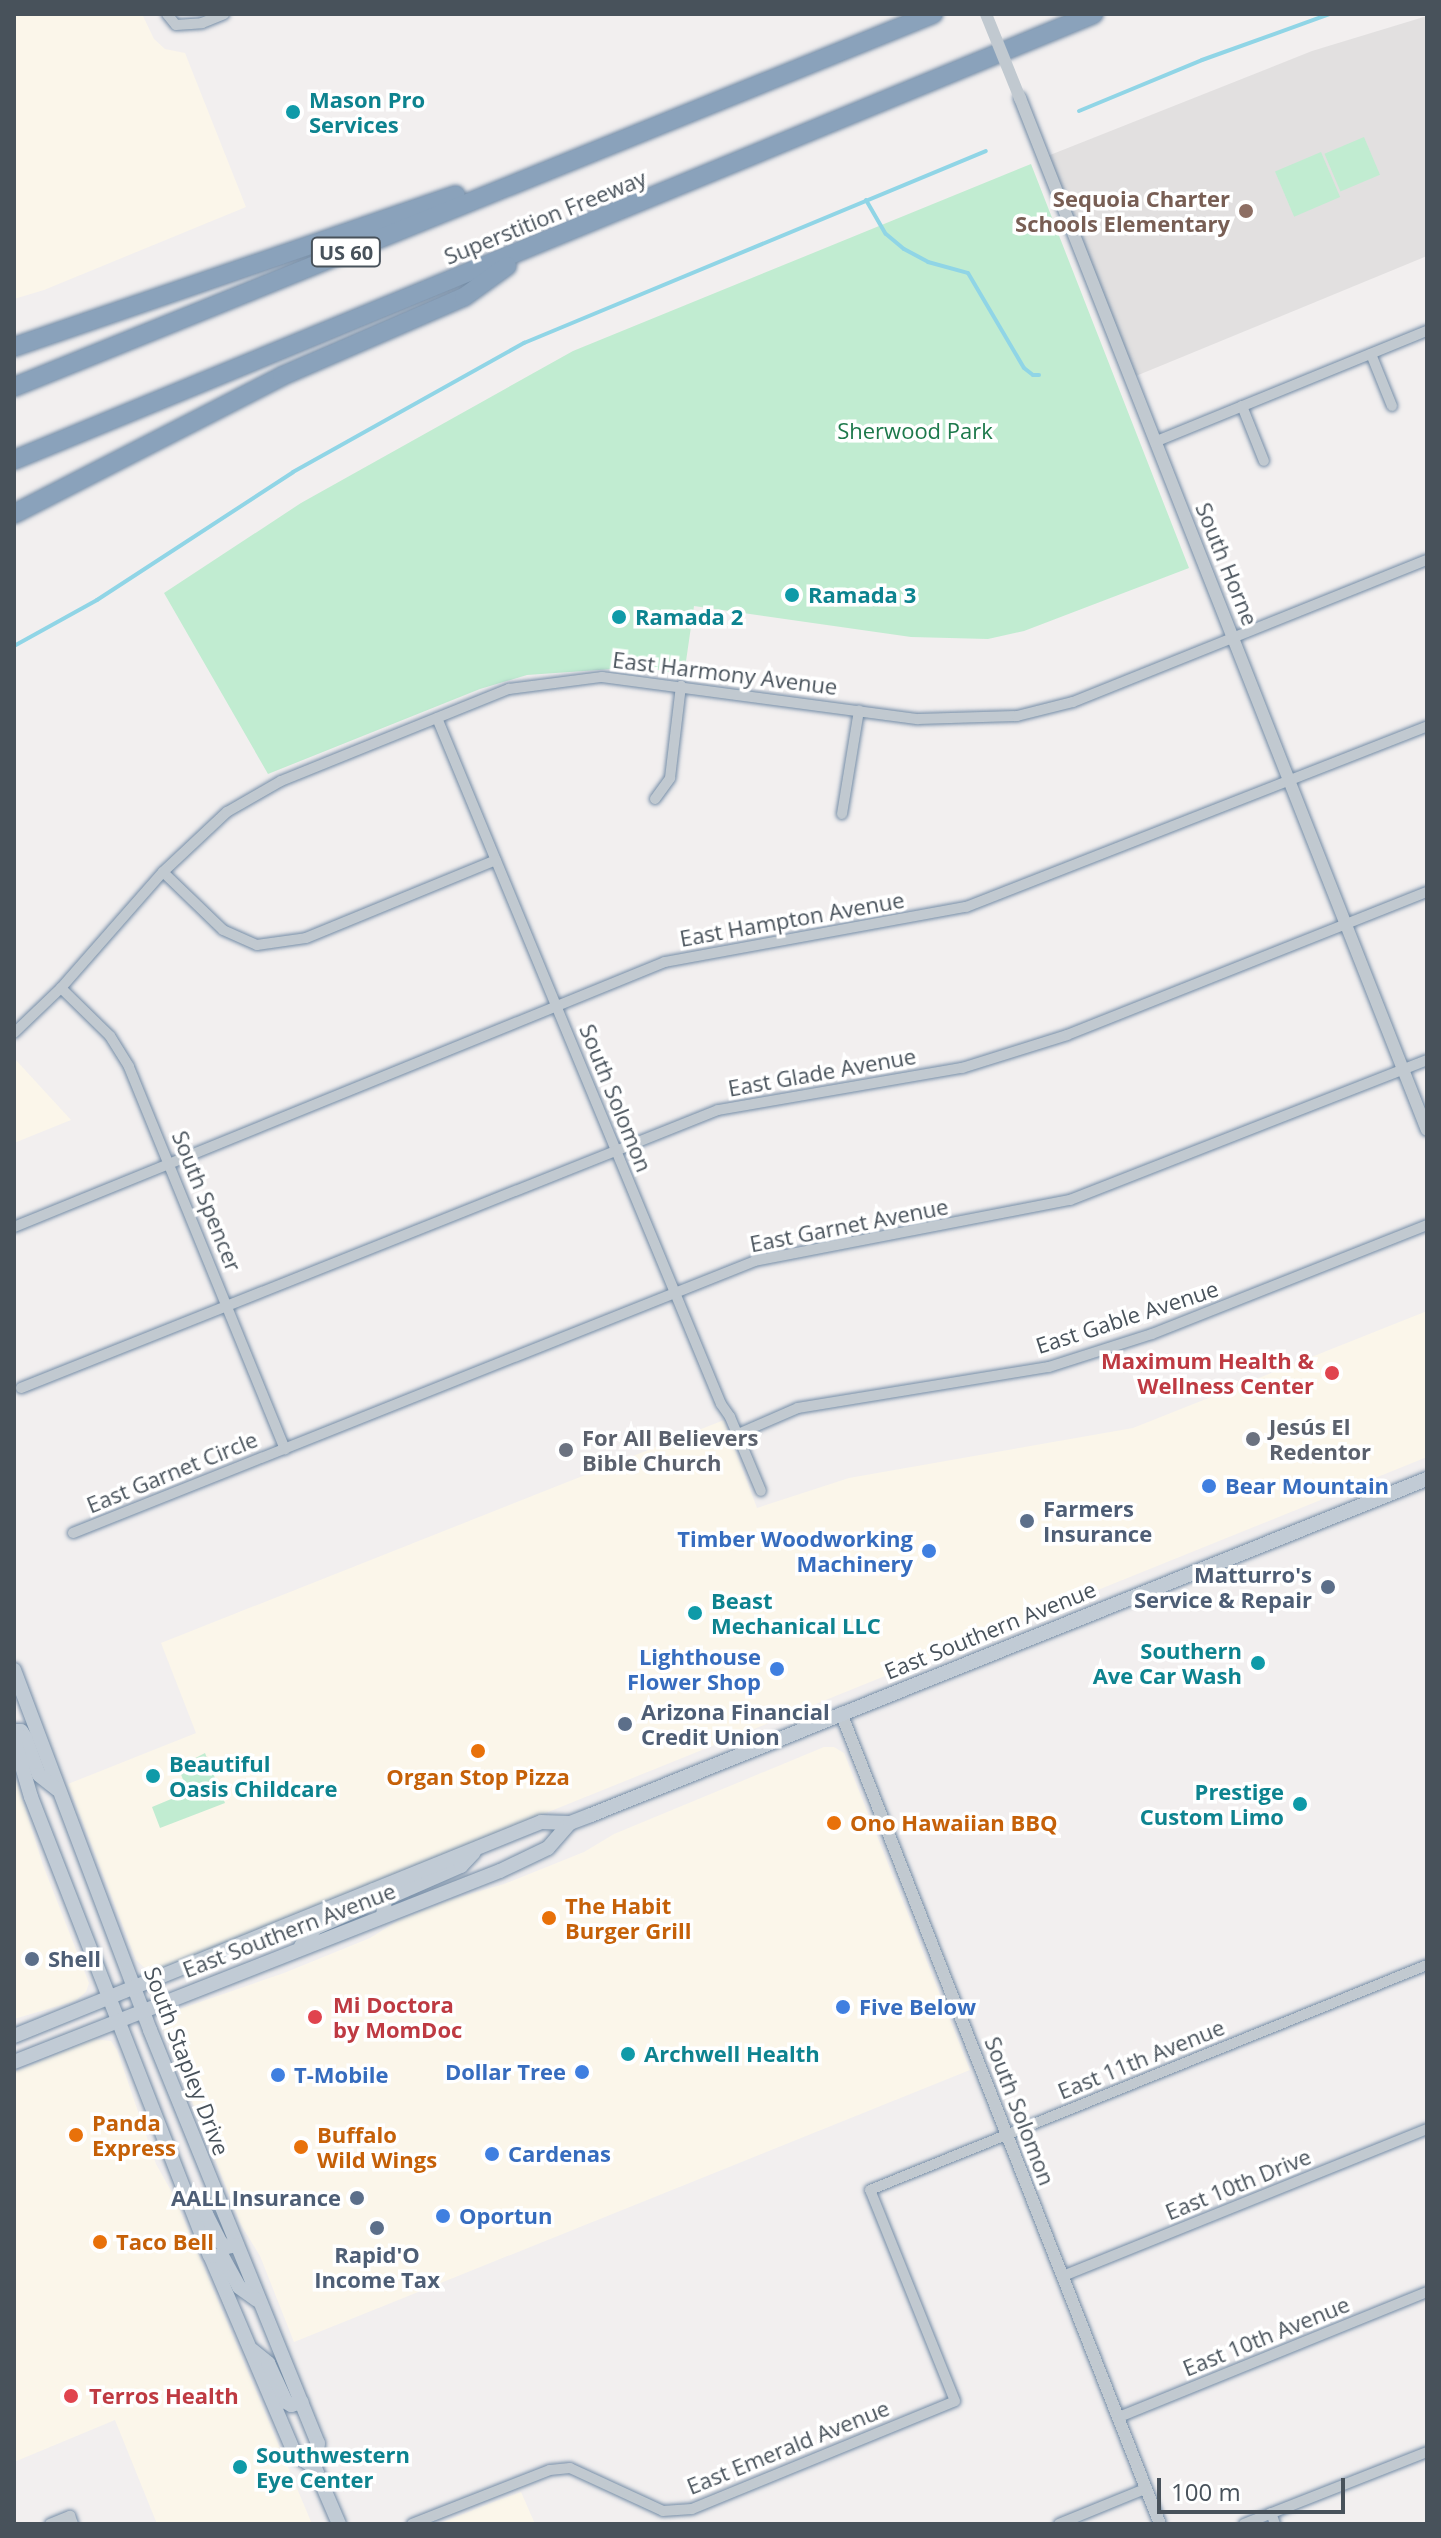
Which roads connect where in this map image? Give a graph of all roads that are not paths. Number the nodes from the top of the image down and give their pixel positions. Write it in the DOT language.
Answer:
graph roads {
  1 [pos="167,14"];
  2 [pos="224,14"];
  3 [pos="933,14"];
  4 [pos="986,14"];
  5 [pos="1094,14"];
  6 [pos="677,118"];
  7 [pos="531,249"];
  8 [pos="1427,331"];
  9 [pos="14,347"];
  10 [pos="1371,354"];
  11 [pos="14,387"];
  12 [pos="1242,406"];
  13 [pos="1392,406"];
  14 [pos="1157,441"];
  15 [pos="14,460"];
  16 [pos="1264,461"];
  17 [pos="14,514"];
  18 [pos="1427,560"];
  19 [pos="1234,637"];
  20 [pos="681,686"];
  21 [pos="859,710"];
  22 [pos="437,718"];
  23 [pos="1427,726"];
  24 [pos="1290,781"];
  25 [pos="655,799"];
  26 [pos="842,814"];
  27 [pos="496,860"];
  28 [pos="163,872"];
  29 [pos="1427,892"];
  30 [pos="1347,924"];
  31 [pos="61,988"];
  32 [pos="557,1008"];
  33 [pos="14,1033"];
  34 [pos="1427,1060"];
  35 [pos="1403,1070"];
  36 [pos="1427,1130"];
  37 [pos="615,1149"];
  38 [pos="169,1164"];
  39 [pos="1427,1225"];
  40 [pos="14,1227"];
  41 [pos="675,1292"];
  42 [pos="228,1306"];
  43 [pos="21,1388"];
  44 [pos="738,1434"];
  45 [pos="285,1449"];
  46 [pos="1427,1479"];
  47 [pos="761,1491"];
  48 [pos="73,1533"];
  49 [pos="14,1670"];
  50 [pos="841,1713"];
  51 [pos="14,1731"];
  52 [pos="14,1739"];
  53 [pos="58,1789"];
  54 [pos="570,1823"];
  55 [pos="478,1848"];
  56 [pos="373,1890"];
  57 [pos="383,1916"];
  58 [pos="298,1949"];
  59 [pos="1427,1965"];
  60 [pos="134,1986"];
  61 [pos="109,1997"];
  62 [pos="142,2011"];
  63 [pos="118,2019"];
  64 [pos="14,2036"];
  65 [pos="14,2062"];
  66 [pos="1427,2129"];
  67 [pos="1007,2135"];
  68 [pos="188,2197"];
  69 [pos="237,2245"];
  70 [pos="210,2255"];
  71 [pos="1063,2276"];
  72 [pos="1427,2292"];
  73 [pos="259,2301"];
  74 [pos="249,2347"];
  75 [pos="955,2401"];
  76 [pos="302,2402"];
  77 [pos="1119,2417"];
  78 [pos="1427,2452"];
  79 [pos="315,2468"];
  80 [pos="1147,2488"];
  81 [pos="1271,2513"];
  82 [pos="50,2524"];
  83 [pos="73,2524"];
  84 [pos="339,2524"];
  85 [pos="412,2524"];
  86 [pos="1059,2524"];
  87 [pos="1160,2524"];
  88 [pos="1244,2524"];
  89 [pos="1275,2524"];
  1 -- 2 [label="street"];
  3 -- 6 [label="highway, Superstition Freeway / US 60"];
  4 -- 14 [label="street, South Horne, bridge"];
  5 -- 7 [label="highway, Superstition Freeway"];
  6 -- 9 [label="highway"];
  6 -- 11 [label="highway, Superstition Freeway / US 60"];
  7 -- 15 [label="highway, Superstition Freeway"];
  7 -- 17 [label="highway"];
  8 -- 10 [label="street"];
  10 -- 12 [label="street"];
  10 -- 13 [label="street"];
  12 -- 14 [label="street"];
  12 -- 16 [label="street"];
  14 -- 19 [label="street, South Horne"];
  18 -- 19 [label="street, East Harmony Avenue"];
  19 -- 21 [label="street, East Harmony Avenue"];
  19 -- 24 [label="street, South Horne"];
  20 -- 21 [label="street, East Harmony Avenue"];
  20 -- 22 [label="street, East Harmony Avenue"];
  20 -- 25 [label="street"];
  21 -- 26 [label="street"];
  22 -- 27 [label="street, South Solomon"];
  22 -- 28 [label="street, East Harmony Avenue"];
  23 -- 24 [label="street, East Hampton Avenue"];
  24 -- 30 [label="street, South Horne"];
  24 -- 32 [label="street, East Hampton Avenue"];
  27 -- 28 [label="street"];
  27 -- 32 [label="street, South Solomon"];
  28 -- 31 [label="street, East Harmony Avenue"];
  29 -- 30 [label="street, East Glade Avenue"];
  30 -- 35 [label="street, South Horne"];
  30 -- 37 [label="street, East Glade Avenue"];
  31 -- 33 [label="street, East Harmony Avenue"];
  31 -- 38 [label="street, South Spencer"];
  32 -- 37 [label="street, South Solomon"];
  32 -- 38 [label="street, East Hampton Avenue"];
  34 -- 35 [label="street, East Garnet Avenue"];
  35 -- 36 [label="street, South Horne"];
  35 -- 41 [label="street, East Garnet Avenue"];
  37 -- 41 [label="street, South Solomon"];
  37 -- 42 [label="street, East Glade Avenue"];
  38 -- 40 [label="street, East Hampton Avenue"];
  38 -- 42 [label="street, South Spencer"];
  39 -- 44 [label="street, East Gable Avenue"];
  41 -- 44 [label="street, South Solomon"];
  41 -- 45 [label="street, East Garnet Avenue"];
  42 -- 43 [label="street, East Glade Avenue"];
  42 -- 45 [label="street, South Spencer"];
  44 -- 47 [label="street, South Solomon"];
  45 -- 48 [label="street, East Garnet Circle"];
  46 -- 50 [label="main road, East Southern Avenue"];
  49 -- 53 [label="main road, South Stapley Drive"];
  50 -- 54 [label="main road, East Southern Avenue"];
  50 -- 67 [label="street, South Solomon"];
  51 -- 53 [label="main road"];
  52 -- 61 [label="main road, South Stapley Drive"];
  53 -- 60 [label="main road, South Stapley Drive"];
  54 -- 55 [label="main road, East Southern Avenue"];
  54 -- 57 [label="main road, East Southern Avenue"];
  55 -- 56 [label="main road, East Southern Avenue"];
  55 -- 57 [label="main road"];
  56 -- 58 [label="main road"];
  56 -- 60 [label="main road, East Southern Avenue"];
  57 -- 58 [label="main road, East Southern Avenue"];
  58 -- 62 [label="main road, East Southern Avenue"];
  59 -- 67 [label="street, East 11th Avenue"];
  60 -- 61 [label="main road, East Southern Avenue"];
  60 -- 62 [label="main road, South Stapley Drive"];
  61 -- 63 [label="main road, South Stapley Drive"];
  61 -- 64 [label="main road, East Southern Avenue"];
  62 -- 63 [label="main road, East Southern Avenue"];
  62 -- 69 [label="main road, South Stapley Drive"];
  63 -- 65 [label="main road, East Southern Avenue"];
  63 -- 68 [label="main road, South Stapley Drive"];
  66 -- 71 [label="street, East 10th Drive"];
  67 -- 71 [label="street, South Solomon"];
  67 -- 75 [label="street, East 11th Avenue"];
  68 -- 69 [label="main road"];
  68 -- 70 [label="main road, South Stapley Drive"];
  69 -- 73 [label="main road, South Stapley Drive"];
  70 -- 73 [label="main road"];
  70 -- 74 [label="main road, South Stapley Drive"];
  71 -- 77 [label="street, South Solomon"];
  72 -- 77 [label="street, East 10th Avenue"];
  73 -- 76 [label="main road, South Stapley Drive"];
  74 -- 76 [label="main road"];
  74 -- 79 [label="main road, South Stapley Drive"];
  75 -- 85 [label="street, East Emerald Avenue"];
  76 -- 79 [label="main road, South Stapley Drive"];
  77 -- 80 [label="street, South Solomon"];
  78 -- 81 [label="street"];
  79 -- 84 [label="main road, South Stapley Drive"];
  80 -- 86 [label="street"];
  80 -- 87 [label="street, South Solomon"];
  81 -- 88 [label="street"];
  81 -- 89 [label="street"];
  82 -- 83 [label="street"];
}
